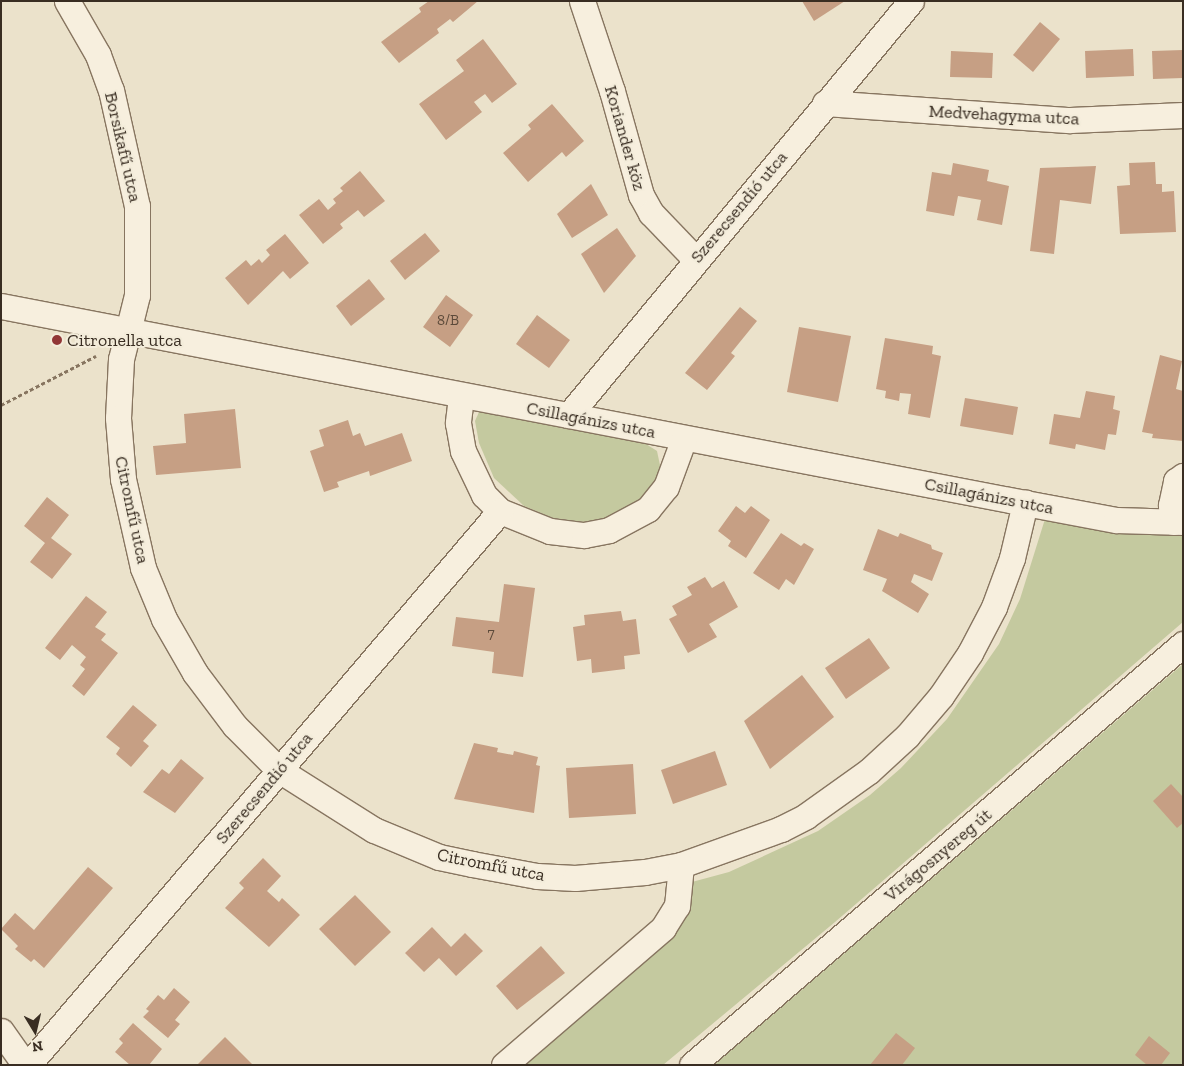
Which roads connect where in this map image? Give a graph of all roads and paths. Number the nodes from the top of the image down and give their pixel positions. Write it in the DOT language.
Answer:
graph roads {
  1 [pos="67,1"];
  2 [pos="582,1"];
  3 [pos="911,1"];
  4 [pos="825,103"];
  5 [pos="1183,114"];
  6 [pos="696,260"];
  7 [pos="1,306"];
  8 [pos="130,332"];
  9 [pos="98,355"];
  10 [pos="461,397"];
  11 [pos="1,405"];
  12 [pos="569,415"];
  13 [pos="684,438"];
  14 [pos="1183,476"];
  15 [pos="1025,503"];
  16 [pos="500,512"];
  17 [pos="1178,522"];
  18 [pos="1183,644"];
  19 [pos="279,770"];
  20 [pos="681,865"];
  21 [pos="1,1031"];
  22 [pos="26,1065"];
  23 [pos="504,1065"];
  24 [pos="692,1065"];
  1 -- 8 [label="street, Borsikafű utca"];
  2 -- 6 [label="street, Koriander köz"];
  3 -- 4 [label="street, Szerecsendió utca"];
  4 -- 5 [label="street, Medvehagyma utca"];
  4 -- 6 [label="street, Szerecsendió utca"];
  6 -- 12 [label="street, Szerecsendió utca"];
  7 -- 8 [label="street, Csillagánizs utca"];
  8 -- 10 [label="street, Csillagánizs utca"];
  8 -- 19 [label="street, Citromfű utca"];
  9 -- 11 [label="path"];
  10 -- 12 [label="street, Csillagánizs utca"];
  10 -- 16 [label="street"];
  12 -- 13 [label="street, Csillagánizs utca"];
  13 -- 15 [label="street, Csillagánizs utca"];
  13 -- 16 [label="street"];
  14 -- 17 [label="street"];
  15 -- 17 [label="street, Csillagánizs utca"];
  15 -- 20 [label="street, Citromfű utca"];
  16 -- 19 [label="street, Szerecsendió utca"];
  18 -- 24 [label="street, Virágosnyereg út"];
  19 -- 20 [label="street, Citromfű utca"];
  19 -- 22 [label="street, Szerecsendió utca"];
  20 -- 23 [label="street"];
  21 -- 22 [label="street"];
}
